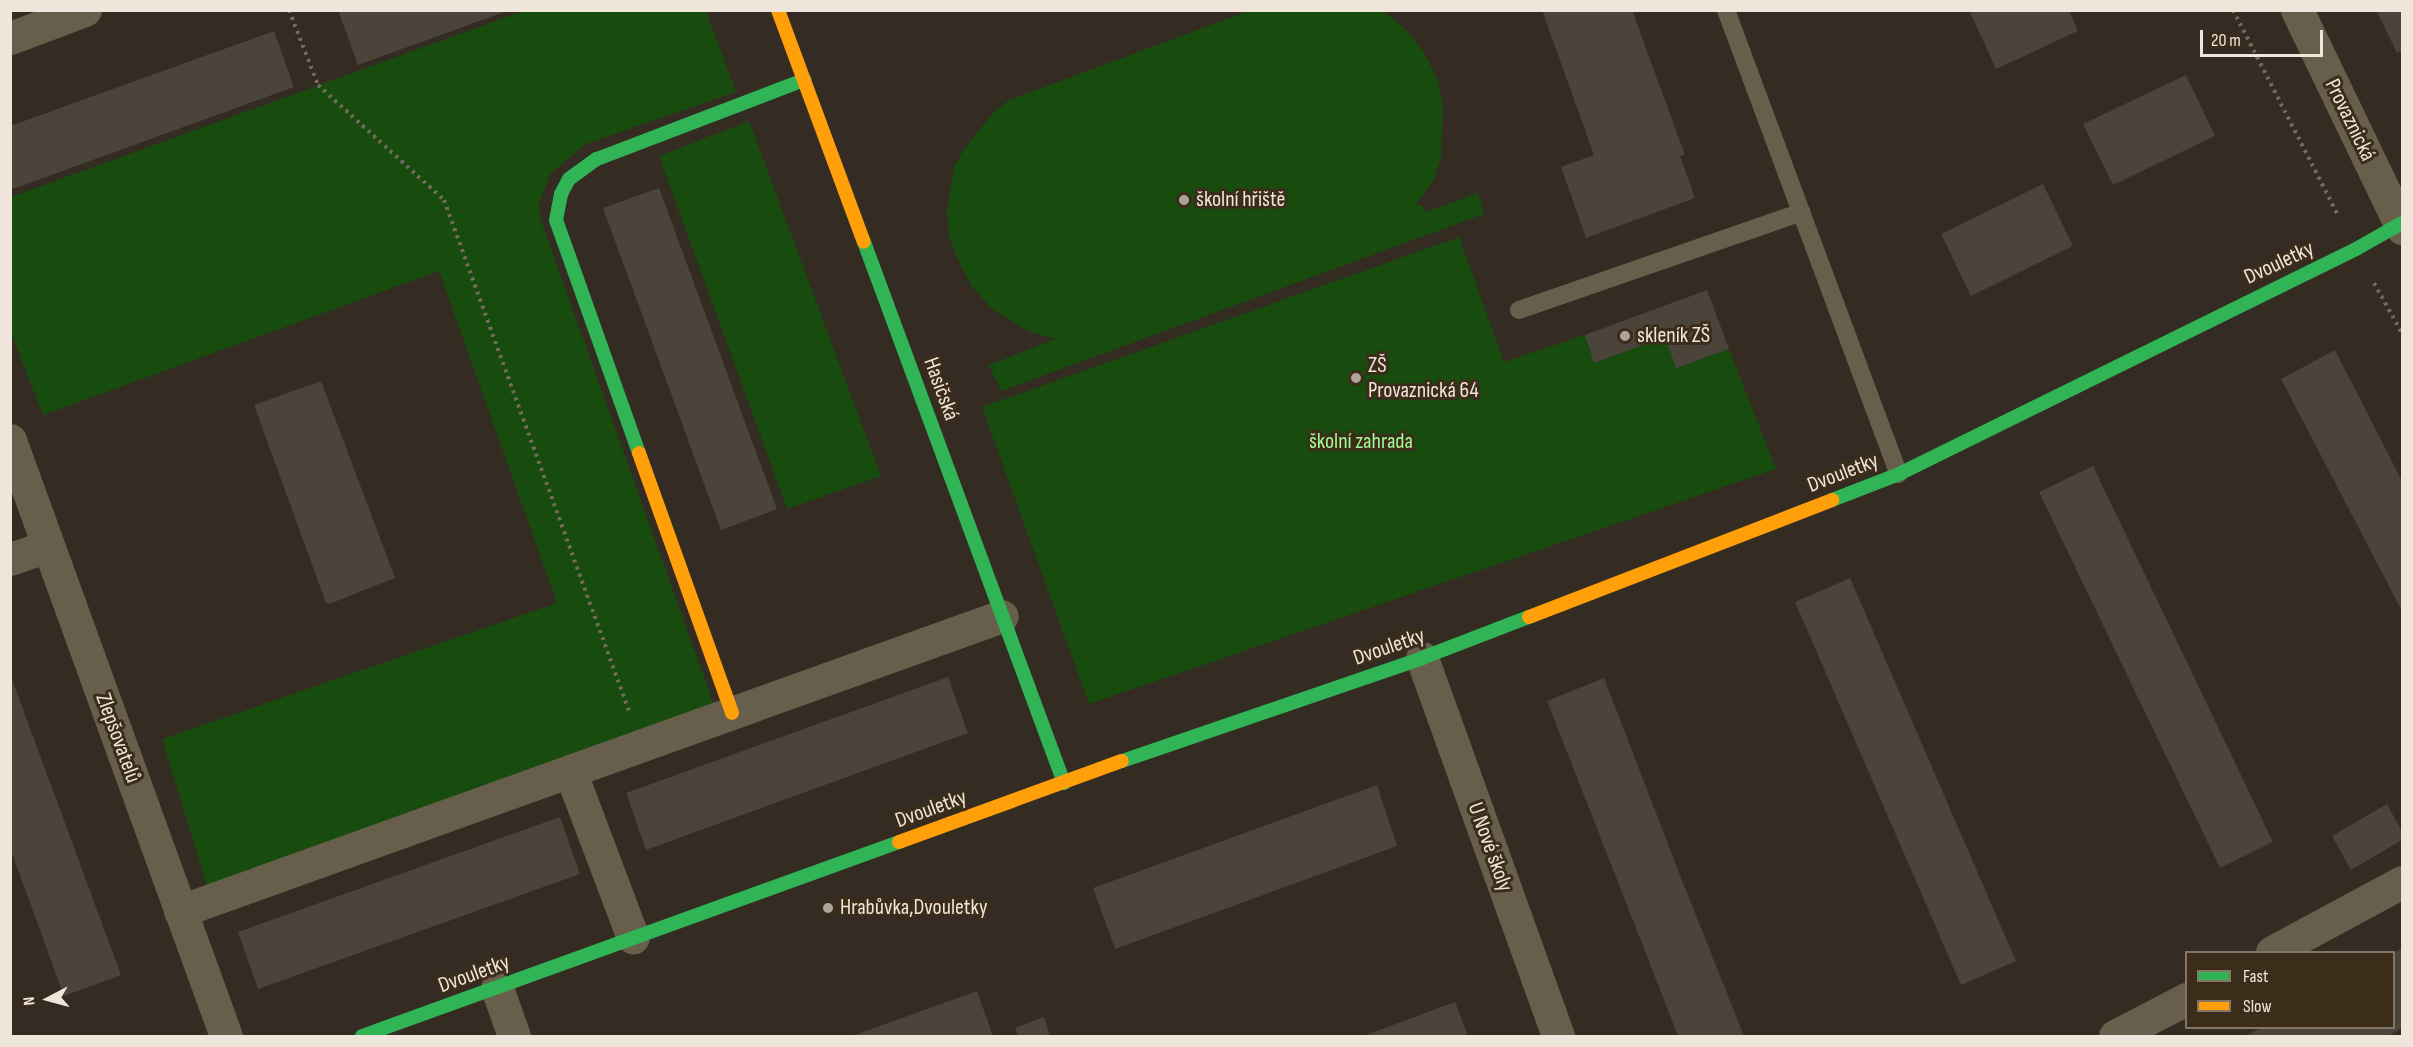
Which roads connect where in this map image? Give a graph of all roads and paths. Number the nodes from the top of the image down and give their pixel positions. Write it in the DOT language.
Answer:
graph roads {
  1 [pos="85,10"];
  2 [pos="289,10"];
  3 [pos="778,10"];
  4 [pos="1726,10"];
  5 [pos="2233,10"];
  6 [pos="2297,10"];
  7 [pos="10,38"];
  8 [pos="804,80"];
  9 [pos="1802,212"];
  10 [pos="2401,226"];
  11 [pos="2356,249"];
  12 [pos="1519,310"];
  13 [pos="2403,333"];
  14 [pos="10,440"];
  15 [pos="1899,474"];
  16 [pos="48,546"];
  17 [pos="10,559"];
  18 [pos="1002,616"];
  19 [pos="1422,658"];
  20 [pos="732,713"];
  21 [pos="641,746"];
  22 [pos="570,771"];
  23 [pos="1064,783"];
  24 [pos="2403,882"];
  25 [pos="180,911"];
  26 [pos="633,938"];
  27 [pos="2274,951"];
  28 [pos="497,988"];
  29 [pos="2185,1000"];
  30 [pos="226,1036"];
  31 [pos="362,1036"];
  32 [pos="514,1036"];
  33 [pos="1558,1036"];
  34 [pos="2115,1036"];
  1 -- 7 [label="street"];
  2 -- 21 [label="path"];
  3 -- 8 [label="street, Hasičská"];
  4 -- 9 [label="lane"];
  5 -- 11 [label="path"];
  6 -- 10 [label="street, Provaznická"];
  8 -- 18 [label="street, Hasičská"];
  8 -- 20 [label="street"];
  9 -- 12 [label="lane"];
  9 -- 15 [label="lane"];
  10 -- 11 [label="street, Dvouletky"];
  11 -- 13 [label="path"];
  11 -- 15 [label="street, Dvouletky"];
  14 -- 16 [label="street, Zlepšovatelů"];
  15 -- 19 [label="street, Dvouletky"];
  16 -- 17 [label="street"];
  16 -- 25 [label="street, Zlepšovatelů"];
  18 -- 20 [label="street"];
  18 -- 23 [label="street, Hasičská"];
  19 -- 23 [label="street, Dvouletky"];
  19 -- 33 [label="street, U Nové školy"];
  20 -- 21 [label="street"];
  21 -- 22 [label="street"];
  22 -- 25 [label="street"];
  22 -- 26 [label="street"];
  23 -- 26 [label="street, Dvouletky"];
  24 -- 27 [label="street"];
  25 -- 30 [label="street, Zlepšovatelů"];
  26 -- 28 [label="street, Dvouletky"];
  28 -- 31 [label="street, Dvouletky"];
  28 -- 32 [label="street"];
  29 -- 34 [label="street"];
}
